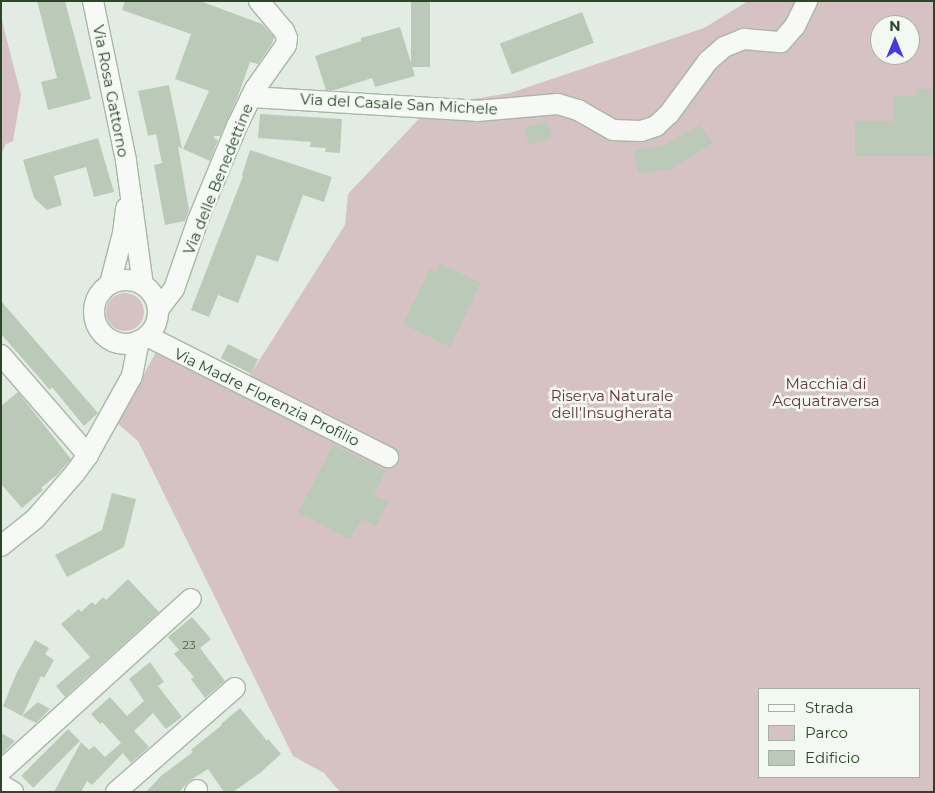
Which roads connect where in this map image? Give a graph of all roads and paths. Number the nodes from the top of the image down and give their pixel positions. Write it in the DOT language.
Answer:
graph roads {
  1 [pos="93,1"];
  2 [pos="259,1"];
  3 [pos="807,1"];
  4 [pos="251,97"];
  5 [pos="129,181"];
  6 [pos="110,284"];
  7 [pos="143,285"];
  8 [pos="158,310"];
  9 [pos="143,339"];
  10 [pos="1,354"];
  11 [pos="88,455"];
  12 [pos="388,457"];
  13 [pos="1,546"];
  14 [pos="192,599"];
  15 [pos="235,688"];
  16 [pos="1,771"];
  17 [pos="1,785"];
  18 [pos="13,792"];
  19 [pos="116,792"];
  1 -- 5 [label="street, Via Rosa Gattorno"];
  2 -- 4 [label="street, Via delle Benedettine"];
  3 -- 4 [label="street, Via del Casale San Michele"];
  4 -- 8 [label="street, Via delle Benedettine"];
  5 -- 6 [label="street, Via Rosa Gattorno"];
  5 -- 7 [label="street, Via Rosa Gattorno"];
  6 -- 7 [label="street"];
  6 -- 9 [label="street"];
  7 -- 8 [label="street"];
  8 -- 9 [label="street"];
  9 -- 11 [label="street"];
  9 -- 12 [label="street, Via Madre Florenzia Profilio"];
  10 -- 11 [label="street"];
  11 -- 13 [label="street"];
  14 -- 16 [label="street"];
  15 -- 19 [label="street"];
  17 -- 18 [label="street"];
}
